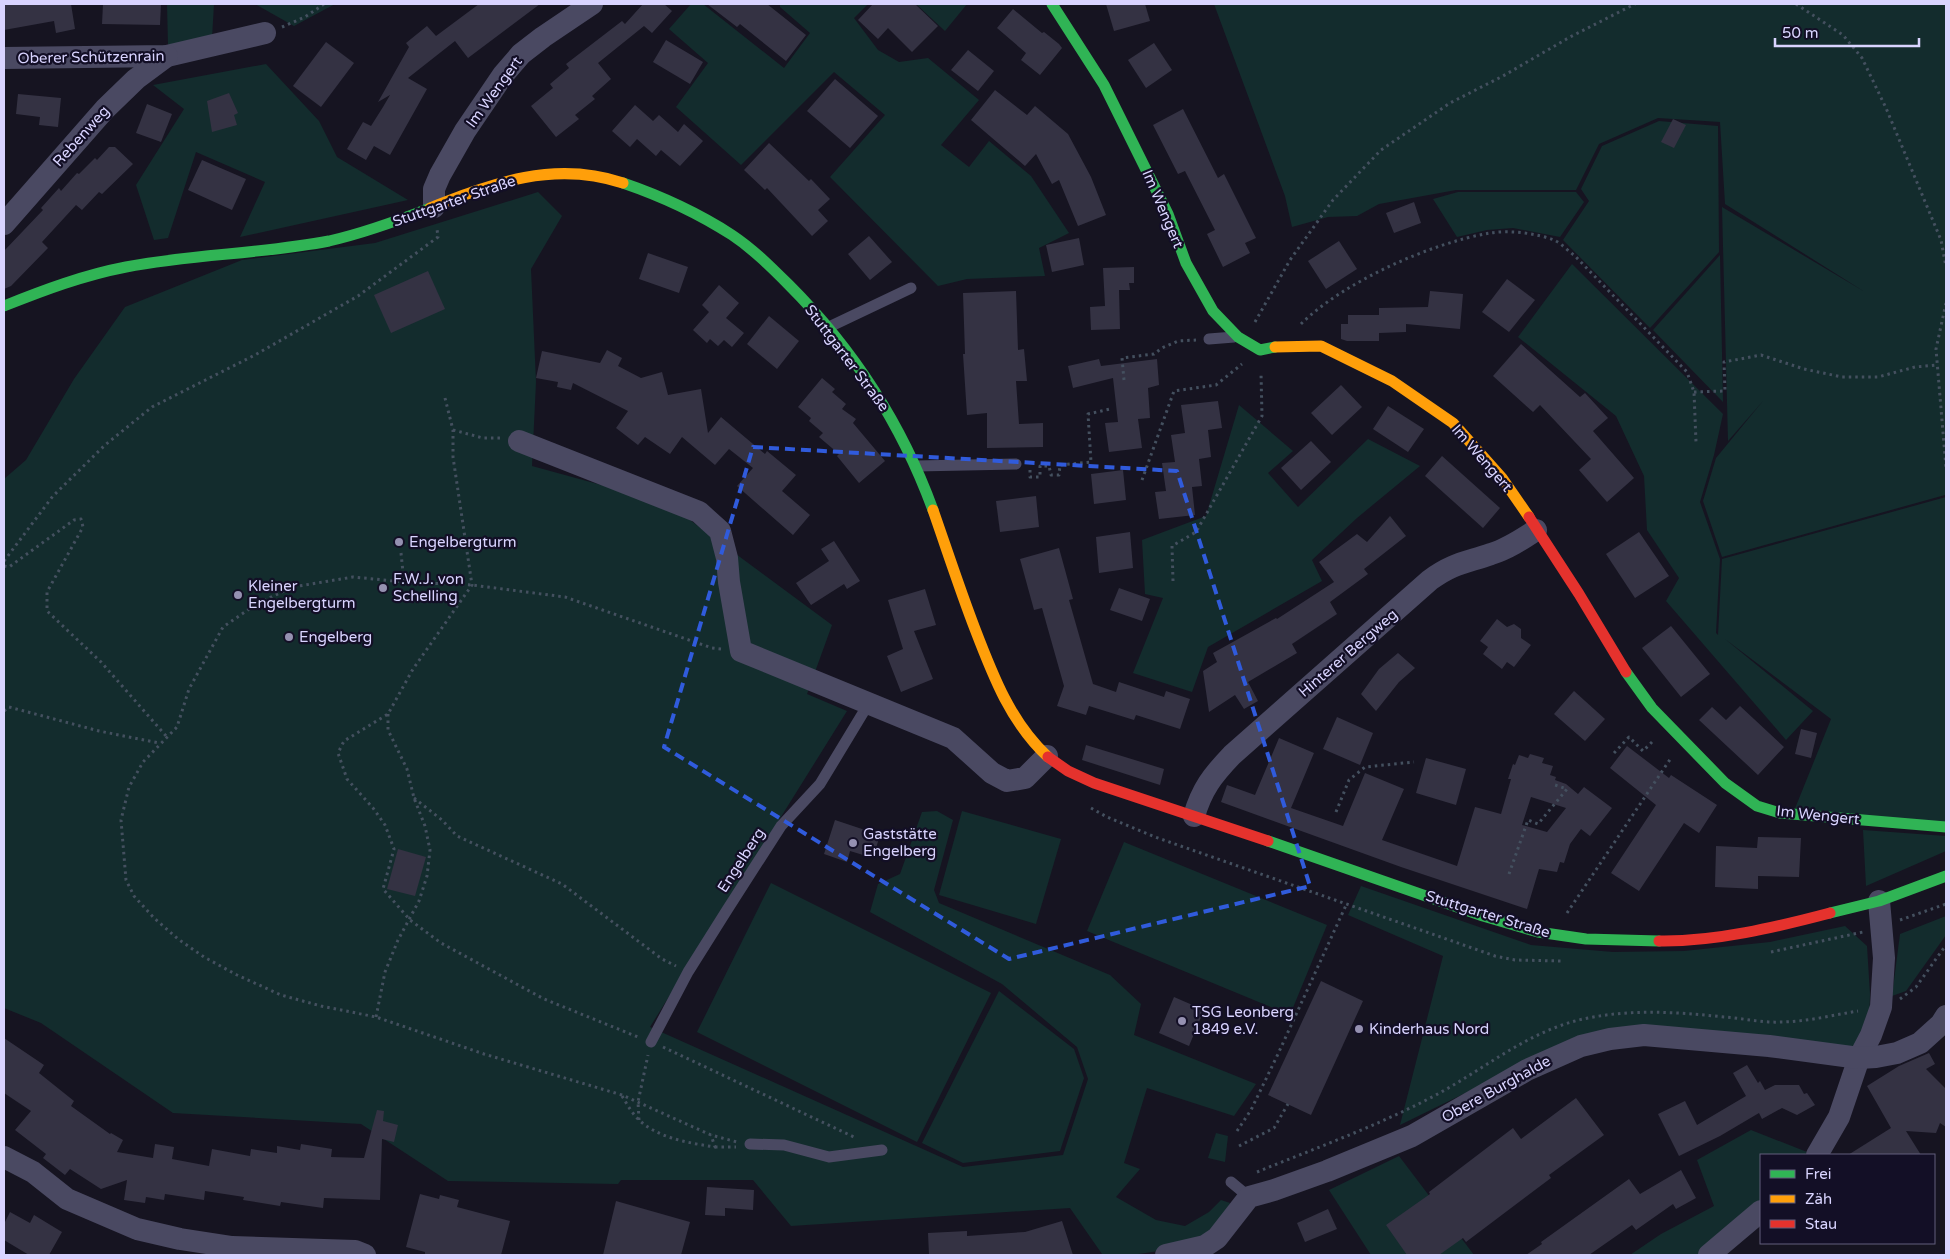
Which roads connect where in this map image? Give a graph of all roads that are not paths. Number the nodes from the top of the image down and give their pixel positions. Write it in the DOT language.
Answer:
graph roads {
  1 [pos="592,4"];
  2 [pos="1052,4"];
  3 [pos="265,33"];
  4 [pos="167,56"];
  5 [pos="4,58"];
  6 [pos="434,207"];
  7 [pos="4,224"];
  8 [pos="911,288"];
  9 [pos="4,306"];
  10 [pos="827,328"];
  11 [pos="1242,338"];
  12 [pos="1209,339"];
  13 [pos="519,441"];
  14 [pos="1016,464"];
  15 [pos="915,466"];
  16 [pos="1536,530"];
  17 [pos="869,703"];
  18 [pos="1047,756"];
  19 [pos="1194,816"];
  20 [pos="1946,827"];
  21 [pos="1946,876"];
  22 [pos="1879,901"];
  23 [pos="1946,1016"];
  24 [pos="652,1042"];
  25 [pos="1859,1058"];
  26 [pos="750,1144"];
  27 [pos="882,1150"];
  28 [pos="1818,1154"];
  29 [pos="4,1156"];
  30 [pos="1231,1182"];
  31 [pos="1249,1197"];
  32 [pos="1760,1212"];
  33 [pos="365,1255"];
  34 [pos="1166,1255"];
  35 [pos="1709,1255"];
  1 -- 6 [label="street, Im Wengert"];
  2 -- 11 [label="main road, Im Wengert"];
  3 -- 4 [label="street, Oberer Schützenrain"];
  4 -- 5 [label="street, Oberer Schützenrain"];
  4 -- 7 [label="street, Rebenweg"];
  6 -- 9 [label="main road, Stuttgarter Straße"];
  6 -- 10 [label="main road, Stuttgarter Straße"];
  8 -- 10 [label="lane"];
  10 -- 15 [label="main road, Stuttgarter Straße"];
  11 -- 12 [label="lane"];
  11 -- 16 [label="main road, Im Wengert"];
  13 -- 17 [label="street"];
  14 -- 15 [label="lane"];
  15 -- 18 [label="main road, Stuttgarter Straße"];
  16 -- 19 [label="street, Hinterer Bergweg"];
  16 -- 20 [label="main road, Im Wengert"];
  17 -- 18 [label="street"];
  17 -- 24 [label="lane, Engelberg"];
  18 -- 19 [label="main road, Stuttgarter Straße"];
  19 -- 22 [label="main road, Stuttgarter Straße"];
  21 -- 22 [label="main road, Stuttgarter Straße"];
  22 -- 25 [label="street"];
  23 -- 25 [label="street, Obere Burghalde"];
  25 -- 28 [label="street"];
  25 -- 31 [label="street, Obere Burghalde"];
  26 -- 27 [label="lane"];
  29 -- 33 [label="street"];
  30 -- 31 [label="lane"];
  31 -- 34 [label="street"];
  32 -- 35 [label="street"];
}
